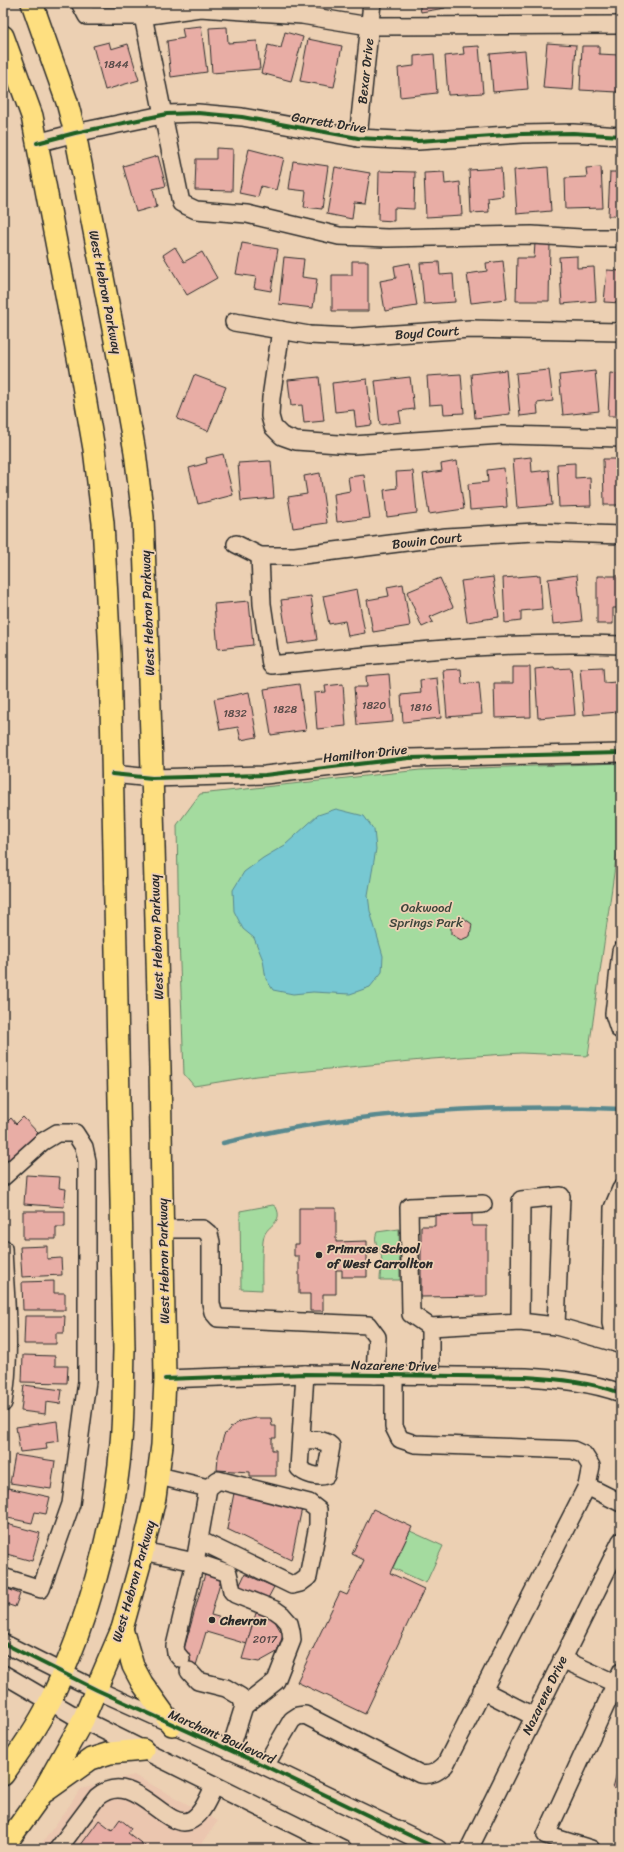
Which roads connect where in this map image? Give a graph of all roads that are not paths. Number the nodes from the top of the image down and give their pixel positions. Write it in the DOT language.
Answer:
graph roads {
  1 [pos="32,3"];
  2 [pos="80,3"];
  3 [pos="372,3"];
  4 [pos="143,16"];
  5 [pos="621,25"];
  6 [pos="369,26"];
  7 [pos="3,36"];
  8 [pos="163,115"];
  9 [pos="75,133"];
  10 [pos="621,136"];
  11 [pos="358,138"];
  12 [pos="37,143"];
  13 [pos="621,238"];
  14 [pos="234,322"];
  15 [pos="281,330"];
  16 [pos="621,332"];
  17 [pos="621,438"];
  18 [pos="621,535"];
  19 [pos="236,544"];
  20 [pos="260,556"];
  21 [pos="621,645"];
  22 [pos="621,753"];
  23 [pos="112,774"];
  24 [pos="152,778"];
  25 [pos="621,951"];
  26 [pos="620,1029"];
  27 [pos="3,1177"];
  28 [pos="621,1189"];
  29 [pos="483,1204"];
  30 [pos="162,1229"];
  31 [pos="3,1248"];
  32 [pos="4,1294"];
  33 [pos="520,1322"];
  34 [pos="556,1326"];
  35 [pos="430,1327"];
  36 [pos="618,1344"];
  37 [pos="305,1374"];
  38 [pos="375,1375"];
  39 [pos="394,1375"];
  40 [pos="430,1376"];
  41 [pos="165,1379"];
  42 [pos="621,1394"];
  43 [pos="3,1403"];
  44 [pos="301,1440"];
  45 [pos="159,1476"];
  46 [pos="587,1486"];
  47 [pos="208,1488"];
  48 [pos="621,1503"];
  49 [pos="199,1540"];
  50 [pos="621,1541"];
  51 [pos="143,1551"];
  52 [pos="195,1562"];
  53 [pos="3,1577"];
  54 [pos="122,1629"];
  55 [pos="3,1643"];
  56 [pos="562,1659"];
  57 [pos="3,1674"];
  58 [pos="63,1674"];
  59 [pos="619,1681"];
  60 [pos="97,1690"];
  61 [pos="482,1690"];
  62 [pos="50,1702"];
  63 [pos="244,1706"];
  64 [pos="533,1716"];
  65 [pos="83,1720"];
  66 [pos="172,1724"];
  67 [pos="143,1750"];
  68 [pos="230,1751"];
  69 [pos="265,1766"];
  70 [pos="3,1775"];
  71 [pos="214,1787"];
  72 [pos="41,1795"];
  73 [pos="3,1848"];
  74 [pos="58,1849"];
  75 [pos="343,1849"];
  76 [pos="438,1849"];
  77 [pos="469,1849"];
  78 [pos="591,1849"];
  1 -- 9 [label="main road, West Hebron Parkway"];
  2 -- 4 [label="street"];
  3 -- 6 [label="street, Bexar Drive"];
  4 -- 6 [label="street"];
  4 -- 8 [label="street"];
  5 -- 6 [label="street"];
  6 -- 11 [label="street, Bexar Drive"];
  7 -- 12 [label="main road"];
  8 -- 9 [label="street, Garrett Drive"];
  8 -- 11 [label="street, Garrett Drive"];
  8 -- 13 [label="street"];
  9 -- 12 [label="street, Garrett Drive"];
  9 -- 24 [label="main road, West Hebron Parkway"];
  10 -- 11 [label="street, Garrett Drive"];
  12 -- 23 [label="main road"];
  14 -- 15 [label="street, Boyd Court"];
  15 -- 16 [label="street, Boyd Court"];
  15 -- 17 [label="street"];
  18 -- 20 [label="street, Bowin Court"];
  19 -- 20 [label="street, Bowin Court"];
  20 -- 21 [label="street"];
  22 -- 24 [label="street, Hamilton Drive"];
  23 -- 24 [label="street, Hamilton Drive"];
  23 -- 58 [label="main road"];
  24 -- 30 [label="main road, West Hebron Parkway"];
  25 -- 26 [label="street"];
  27 -- 53 [label="street"];
  28 -- 36 [label="street"];
  29 -- 35 [label="street"];
  30 -- 38 [label="street"];
  30 -- 41 [label="main road, West Hebron Parkway"];
  31 -- 32 [label="street"];
  32 -- 43 [label="street"];
  33 -- 34 [label="street"];
  33 -- 34 [label="street"];
  33 -- 35 [label="street"];
  34 -- 36 [label="street"];
  35 -- 40 [label="street"];
  37 -- 38 [label="street, Nazarene Drive"];
  37 -- 41 [label="street, Nazarene Drive"];
  37 -- 44 [label="street"];
  38 -- 39 [label="street, Nazarene Drive"];
  39 -- 40 [label="street, Nazarene Drive"];
  39 -- 46 [label="street"];
  40 -- 42 [label="street, Nazarene Drive"];
  41 -- 45 [label="main road, West Hebron Parkway"];
  45 -- 47 [label="street"];
  45 -- 51 [label="main road, West Hebron Parkway"];
  46 -- 48 [label="street"];
  46 -- 61 [label="street"];
  47 -- 49 [label="street"];
  47 -- 49 [label="street"];
  49 -- 52 [label="street"];
  50 -- 56 [label="street, Nazarene Drive"];
  51 -- 52 [label="street"];
  51 -- 54 [label="main road, West Hebron Parkway"];
  52 -- 63 [label="street"];
  52 -- 63 [label="street"];
  54 -- 60 [label="main road, West Hebron Parkway"];
  54 -- 66 [label="main road"];
  55 -- 58 [label="street, Marchant Boulevard"];
  56 -- 59 [label="street"];
  56 -- 64 [label="street, Nazarene Drive"];
  57 -- 62 [label="street"];
  58 -- 60 [label="street, Marchant Boulevard"];
  58 -- 62 [label="main road"];
  59 -- 78 [label="street"];
  60 -- 65 [label="main road, West Hebron Parkway"];
  60 -- 66 [label="street, Marchant Boulevard"];
  61 -- 64 [label="street"];
  61 -- 69 [label="street"];
  62 -- 65 [label="street"];
  62 -- 70 [label="main road"];
  63 -- 68 [label="street"];
  64 -- 77 [label="street, Nazarene Drive"];
  65 -- 67 [label="street"];
  65 -- 72 [label="main road, West Hebron Parkway"];
  66 -- 68 [label="street, Marchant Boulevard"];
  67 -- 71 [label="street"];
  67 -- 72 [label="main road"];
  68 -- 69 [label="street, Marchant Boulevard"];
  69 -- 76 [label="street, Marchant Boulevard"];
  71 -- 74 [label="street"];
  71 -- 75 [label="street"];
  72 -- 73 [label="main road, West Hebron Parkway"];
}
